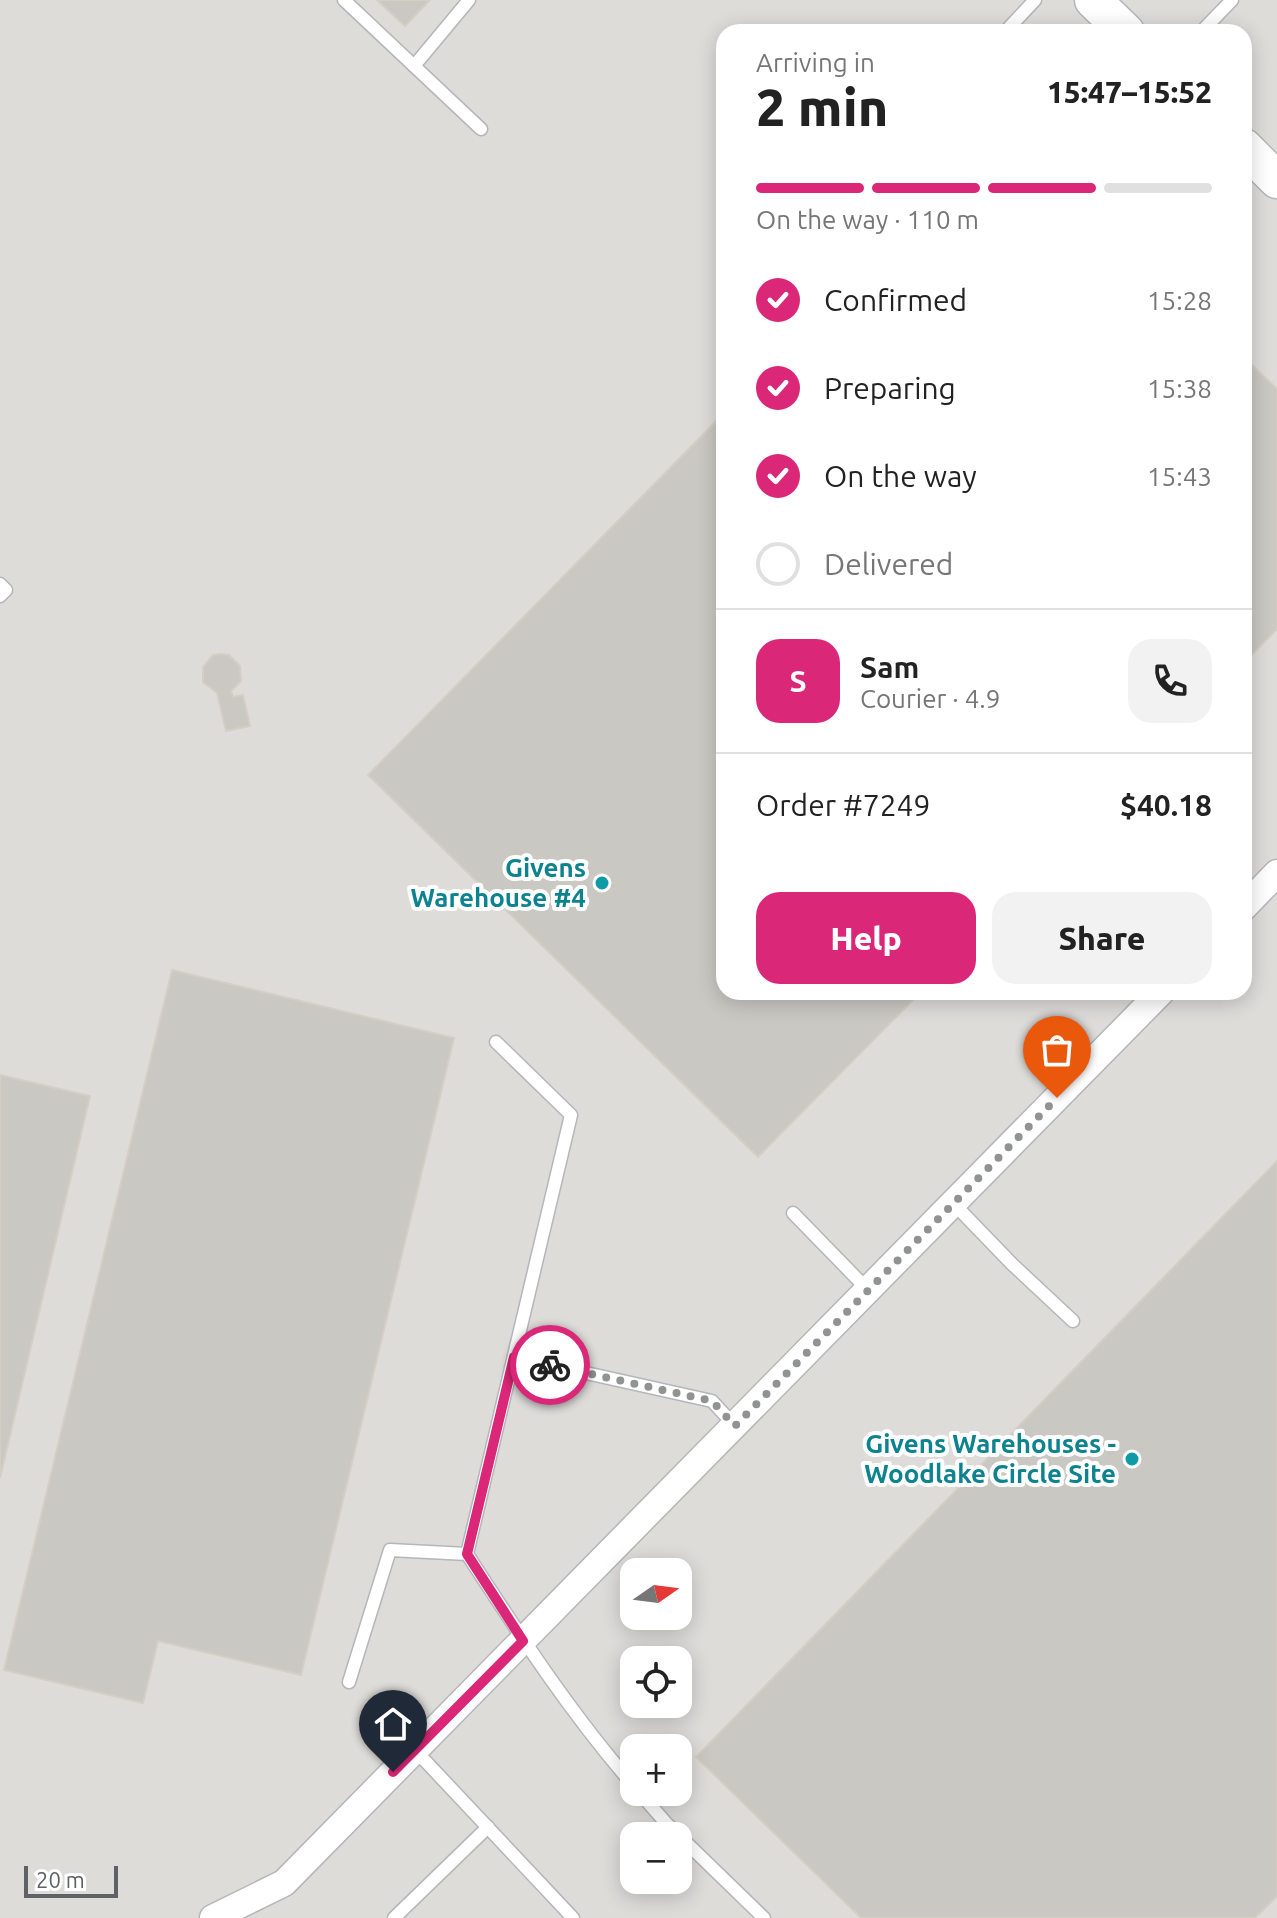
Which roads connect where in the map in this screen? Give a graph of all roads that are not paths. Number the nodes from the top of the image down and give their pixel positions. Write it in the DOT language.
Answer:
graph roads {
  1 [pos="344,0"];
  2 [pos="469,0"];
  3 [pos="1035,0"];
  4 [pos="1093,0"];
  5 [pos="1232,0"];
  6 [pos="1012,24"];
  7 [pos="1118,24"];
  8 [pos="1209,24"];
  9 [pos="414,66"];
  10 [pos="481,129"];
  11 [pos="1252,155"];
  12 [pos="1277,180"];
  13 [pos="0,584"];
  14 [pos="0,596"];
  15 [pos="1277,873"];
  16 [pos="1252,899"];
  17 [pos="1153,1000"];
  18 [pos="496,1042"];
  19 [pos="954,1204"];
  20 [pos="793,1213"];
  21 [pos="869,1291"];
  22 [pos="1073,1321"];
  23 [pos="514,1357"];
  24 [pos="735,1426"];
  25 [pos="467,1554"];
  26 [pos="523,1641"];
  27 [pos="349,1682"];
  28 [pos="415,1750"];
  29 [pos="620,1770"];
  30 [pos="651,1806"];
  31 [pos="488,1827"];
  32 [pos="213,1918"];
  33 [pos="394,1918"];
  34 [pos="573,1918"];
  35 [pos="764,1918"];
  1 -- 9 [label="lane"];
  2 -- 9 [label="lane"];
  3 -- 6 [label="lane"];
  4 -- 7 [label="street"];
  5 -- 8 [label="lane"];
  9 -- 10 [label="lane"];
  11 -- 12 [label="street"];
  13 -- 14 [label="lane"];
  15 -- 16 [label="street"];
  17 -- 19 [label="street"];
  18 -- 23 [label="lane"];
  19 -- 21 [label="street"];
  19 -- 22 [label="lane"];
  20 -- 21 [label="lane"];
  21 -- 24 [label="street"];
  23 -- 24 [label="lane"];
  23 -- 25 [label="lane"];
  24 -- 26 [label="street"];
  25 -- 26 [label="lane"];
  25 -- 27 [label="lane"];
  26 -- 28 [label="street"];
  26 -- 29 [label="lane"];
  28 -- 31 [label="lane"];
  28 -- 32 [label="street"];
  30 -- 35 [label="lane"];
  31 -- 33 [label="lane"];
  31 -- 34 [label="lane"];
}
